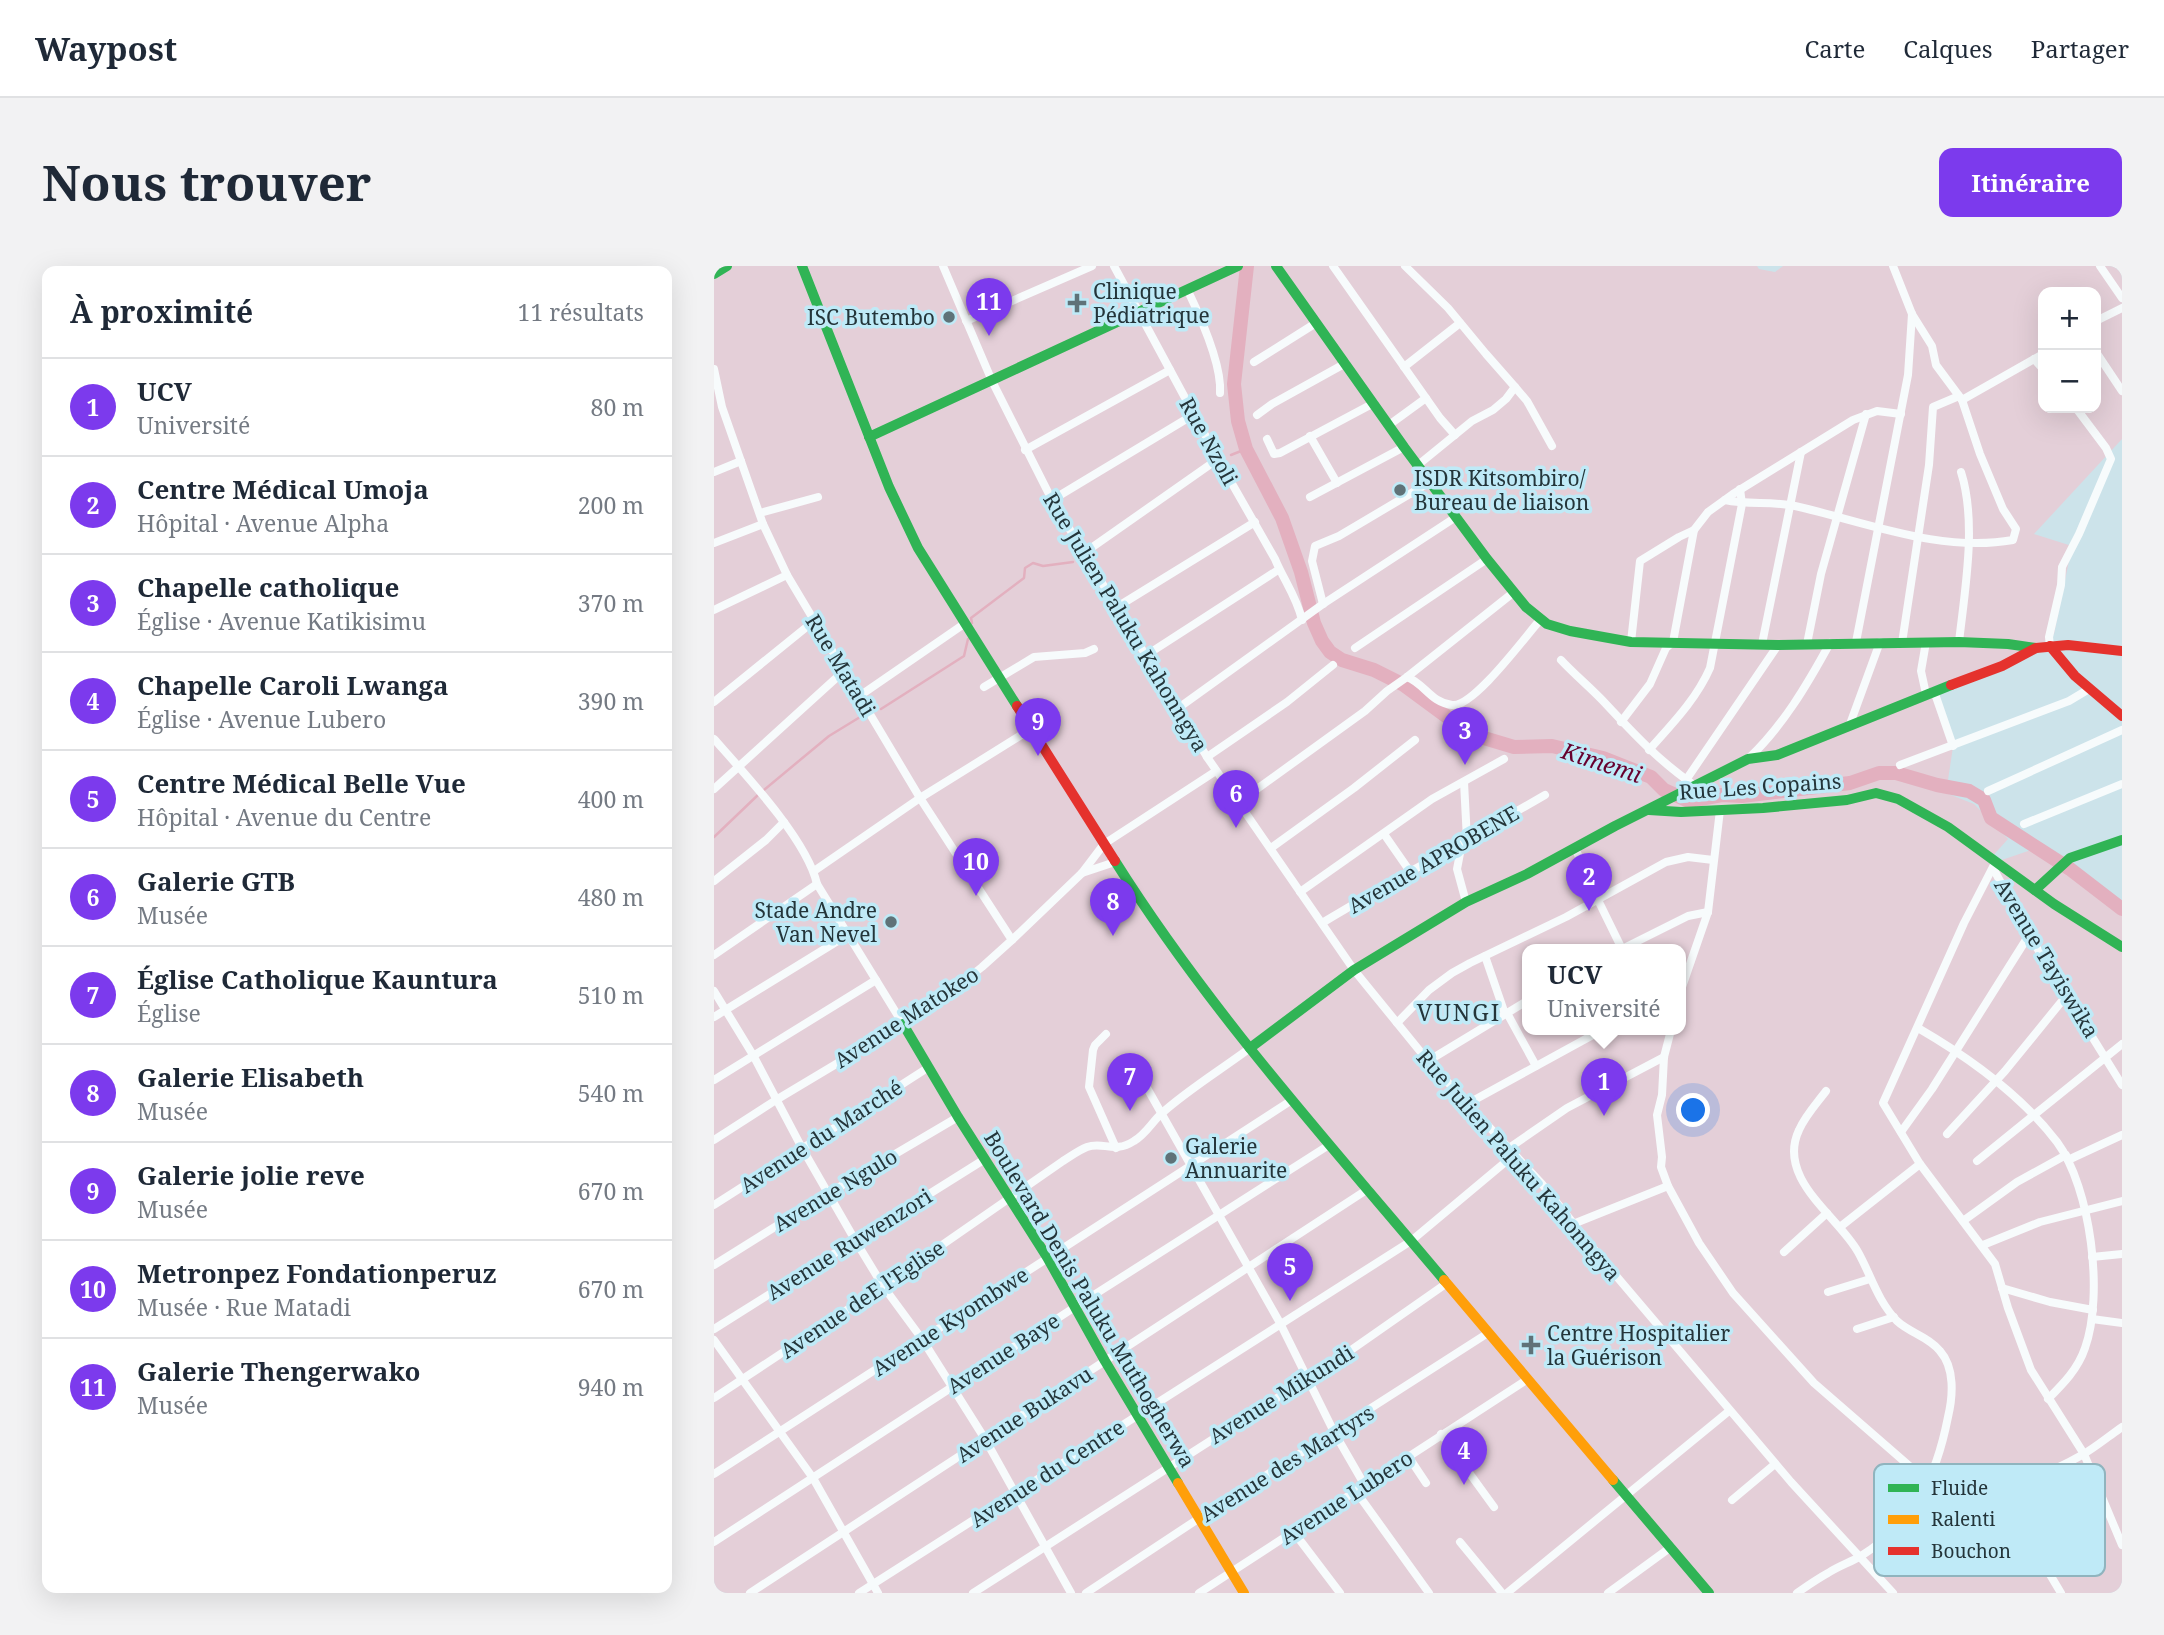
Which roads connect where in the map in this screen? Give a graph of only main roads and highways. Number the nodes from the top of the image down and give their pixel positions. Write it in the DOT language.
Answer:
graph roads {
  1 [pos="727,266"];
  2 [pos="802,266"];
  3 [pos="1238,266"];
  4 [pos="1276,266"];
  5 [pos="714,274"];
  6 [pos="869,437"];
  7 [pos="2050,646"];
  8 [pos="2036,649"];
  9 [pos="2122,650"];
  10 [pos="2122,716"];
  11 [pos="1649,810"];
  12 [pos="2122,840"];
  13 [pos="2035,890"];
  14 [pos="2122,947"];
  15 [pos="903,1024"];
  16 [pos="1250,1048"];
  17 [pos="1244,1593"];
  18 [pos="1709,1593"];
  1 -- 5 [label="main road"];
  2 -- 6 [label="main road"];
  3 -- 6 [label="main road"];
  4 -- 8 [label="main road"];
  6 -- 16 [label="main road"];
  7 -- 8 [label="main road"];
  7 -- 9 [label="main road"];
  7 -- 10 [label="main road"];
  8 -- 11 [label="main road"];
  11 -- 13 [label="main road, Rue Les Copains"];
  11 -- 16 [label="main road, Rue Les Copains"];
  12 -- 13 [label="main road"];
  13 -- 14 [label="main road, Rue Les Copains"];
  15 -- 17 [label="main road, Boulevard Denis Paluku Muthogherwa"];
  16 -- 18 [label="main road"];
}
